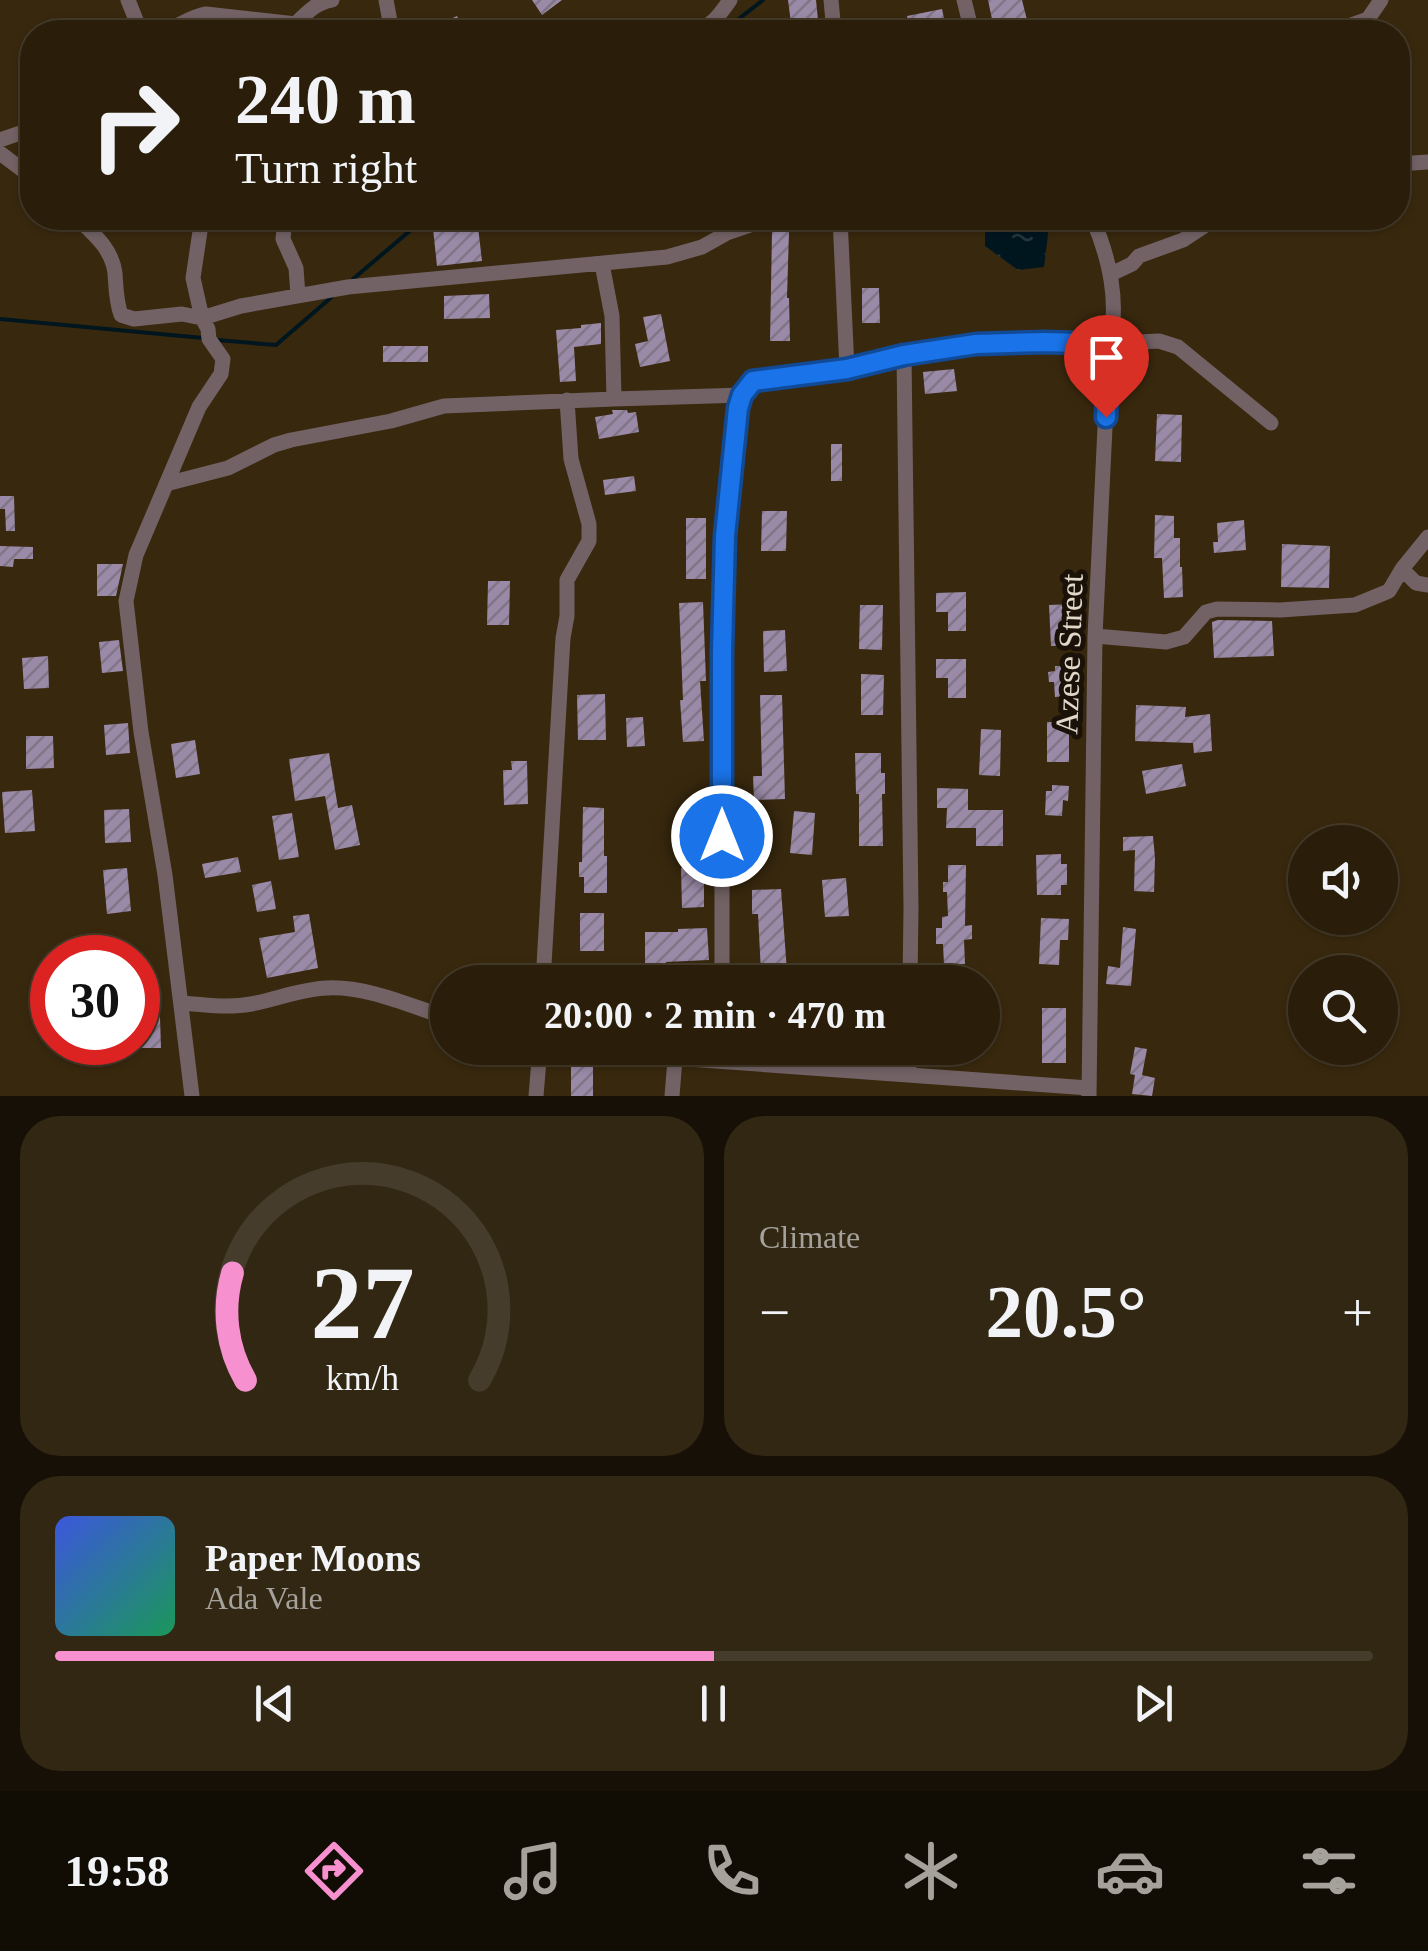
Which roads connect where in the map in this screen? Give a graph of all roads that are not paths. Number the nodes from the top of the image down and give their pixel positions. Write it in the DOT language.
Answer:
graph roads {
  1 [pos="332,0"];
  2 [pos="730,0"];
  3 [pos="850,0"];
  4 [pos="1381,0"];
  5 [pos="832,3"];
  6 [pos="189,20"];
  7 [pos="242,20"];
  8 [pos="300,20"];
  9 [pos="715,20"];
  10 [pos="1363,20"];
  11 [pos="0,152"];
  12 [pos="20,168"];
  13 [pos="88,230"];
  14 [pos="200,230"];
  15 [pos="284,230"];
  16 [pos="736,230"];
  17 [pos="840,230"];
  18 [pos="1098,230"];
  19 [pos="1198,230"];
  20 [pos="602,264"];
  21 [pos="1111,274"];
  22 [pos="298,295"];
  23 [pos="202,318"];
  24 [pos="1111,337"];
  25 [pos="904,355"];
  26 [pos="847,369"];
  27 [pos="742,395"];
  28 [pos="614,399"];
  29 [pos="566,400"];
  30 [pos="1271,423"];
  31 [pos="166,484"];
  32 [pos="1428,537"];
  33 [pos="1402,569"];
  34 [pos="1428,585"];
  35 [pos="1096,636"];
  36 [pos="544,965"];
  37 [pos="722,965"];
  38 [pos="910,965"];
  39 [pos="182,1003"];
  40 [pos="430,1012"];
  41 [pos="537,1065"];
  42 [pos="675,1065"];
  43 [pos="816,1065"];
  44 [pos="909,1065"];
  45 [pos="909,1075"];
  46 [pos="1089,1092"];
  47 [pos="192,1096"];
  48 [pos="536,1096"];
  49 [pos="672,1096"];
  1 -- 8 [label="street"];
  2 -- 9 [label="street"];
  3 -- 5 [label="street"];
  4 -- 10 [label="street"];
  6 -- 7 [label="street"];
  11 -- 12 [label="street"];
  13 -- 23 [label="street"];
  14 -- 23 [label="street"];
  15 -- 22 [label="street"];
  16 -- 20 [label="street"];
  17 -- 26 [label="street"];
  18 -- 21 [label="street, Azese Street"];
  19 -- 21 [label="street"];
  20 -- 22 [label="street"];
  20 -- 28 [label="street"];
  21 -- 24 [label="street, Azese Street"];
  22 -- 23 [label="street"];
  23 -- 31 [label="street"];
  24 -- 25 [label="street"];
  24 -- 30 [label="street"];
  24 -- 35 [label="street, Azese Street"];
  25 -- 26 [label="street"];
  25 -- 38 [label="street"];
  26 -- 27 [label="street"];
  27 -- 28 [label="street"];
  27 -- 37 [label="street"];
  28 -- 29 [label="street"];
  29 -- 31 [label="street"];
  29 -- 36 [label="street"];
  31 -- 39 [label="street"];
  32 -- 33 [label="street"];
  33 -- 34 [label="street"];
  33 -- 35 [label="street"];
  35 -- 46 [label="street, Azese Street"];
  39 -- 40 [label="street"];
  39 -- 47 [label="street"];
  41 -- 48 [label="street"];
  42 -- 49 [label="street"];
  43 -- 45 [label="street"];
  44 -- 45 [label="street"];
  45 -- 46 [label="street"];
}
